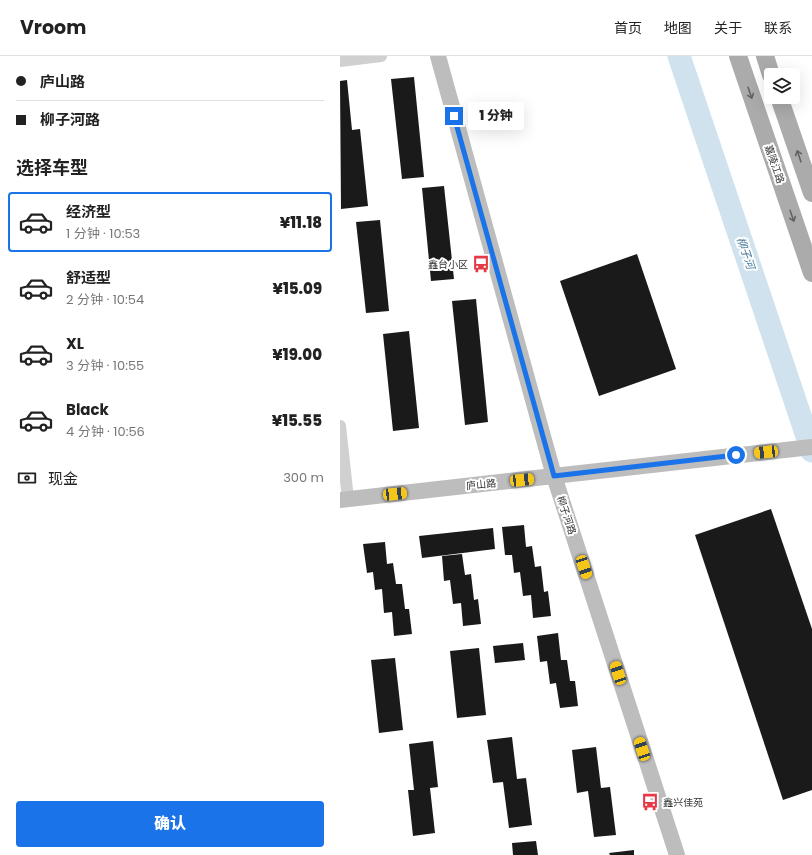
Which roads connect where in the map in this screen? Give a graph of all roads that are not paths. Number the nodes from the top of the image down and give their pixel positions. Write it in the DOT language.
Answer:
graph roads {
  1 [pos="381,56"];
  2 [pos="438,56"];
  3 [pos="738,56"];
  4 [pos="765,56"];
  5 [pos="340,61"];
  6 [pos="769,68"];
  7 [pos="781,104"];
  8 [pos="812,193"];
  9 [pos="812,273"];
  10 [pos="340,426"];
  11 [pos="812,446"];
  12 [pos="554,476"];
  13 [pos="344,499"];
  14 [pos="677,855"];
  1 -- 5 [label="street"];
  2 -- 12 [label="street, 柳子河路"];
  3 -- 9 [label="main road, 嘉陵江路, one-way"];
  4 -- 6 [label="main road"];
  8 -- 7 [label="main road, one-way"];
  10 -- 13 [label="street"];
  11 -- 12 [label="street, 庐山路"];
  12 -- 13 [label="street, 庐山路"];
  12 -- 14 [label="street, 柳子河路"];
}
